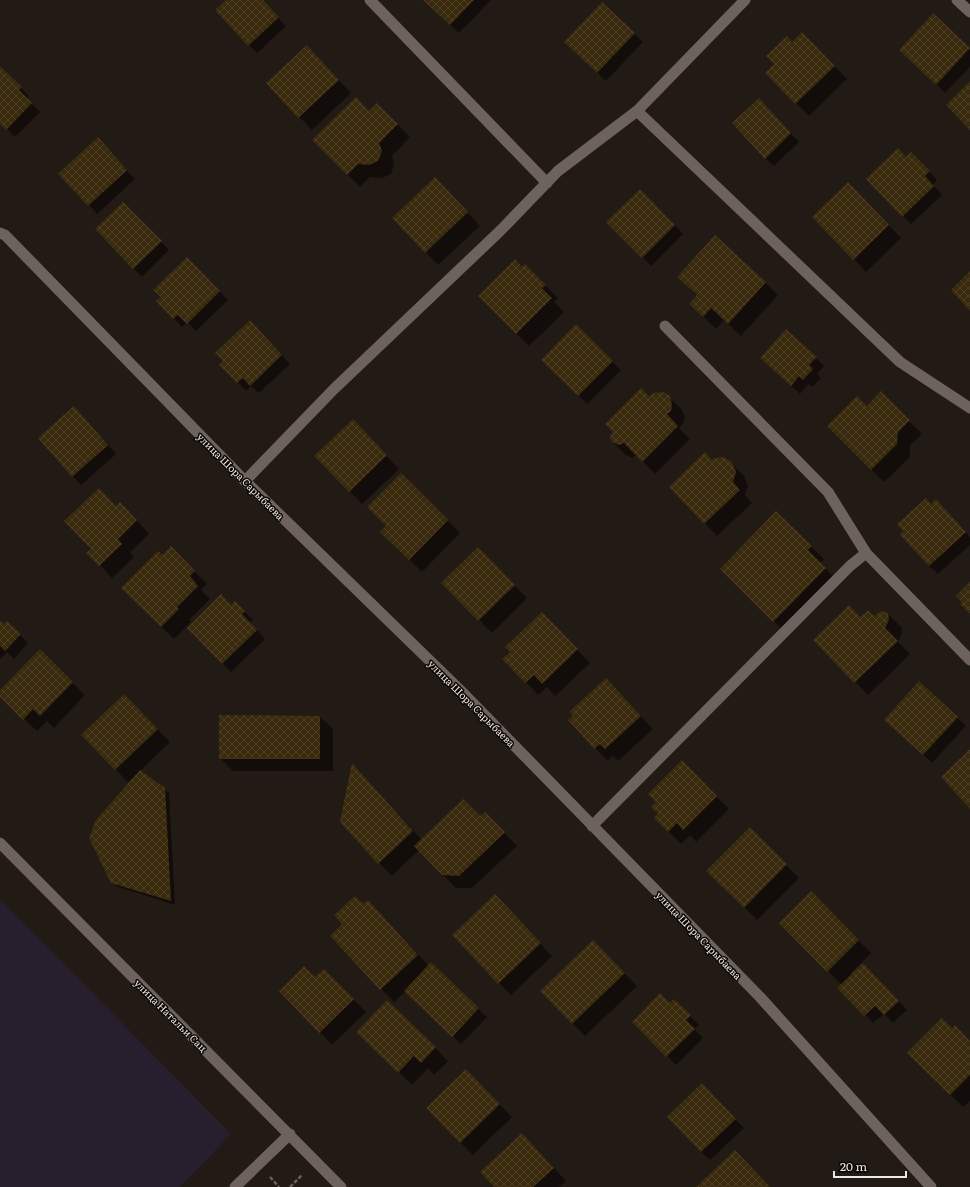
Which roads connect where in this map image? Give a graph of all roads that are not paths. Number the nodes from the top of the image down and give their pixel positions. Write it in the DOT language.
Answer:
graph roads {
  1 [pos="370,0"];
  2 [pos="745,0"];
  3 [pos="957,0"];
  4 [pos="970,12"];
  5 [pos="637,111"];
  6 [pos="547,183"];
  7 [pos="0,222"];
  8 [pos="2,234"];
  9 [pos="665,326"];
  10 [pos="970,408"];
  11 [pos="245,481"];
  12 [pos="866,553"];
  13 [pos="970,660"];
  14 [pos="592,826"];
  15 [pos="0,843"];
  16 [pos="290,1134"];
  17 [pos="236,1187"];
  18 [pos="341,1187"];
  19 [pos="931,1187"];
  1 -- 6 [label="street"];
  2 -- 5 [label="street"];
  3 -- 4 [label="street"];
  5 -- 6 [label="street"];
  5 -- 10 [label="street"];
  6 -- 11 [label="street"];
  7 -- 8 [label="street"];
  8 -- 11 [label="street, улица Шора Сарыбаева"];
  9 -- 12 [label="street"];
  11 -- 14 [label="street, улица Шора Сарыбаева"];
  12 -- 13 [label="street"];
  12 -- 14 [label="street"];
  14 -- 19 [label="street, улица Шора Сарыбаева"];
  15 -- 16 [label="street, улица Натальи Сац"];
  16 -- 17 [label="street"];
  16 -- 18 [label="street, улица Натальи Сац"];
}
